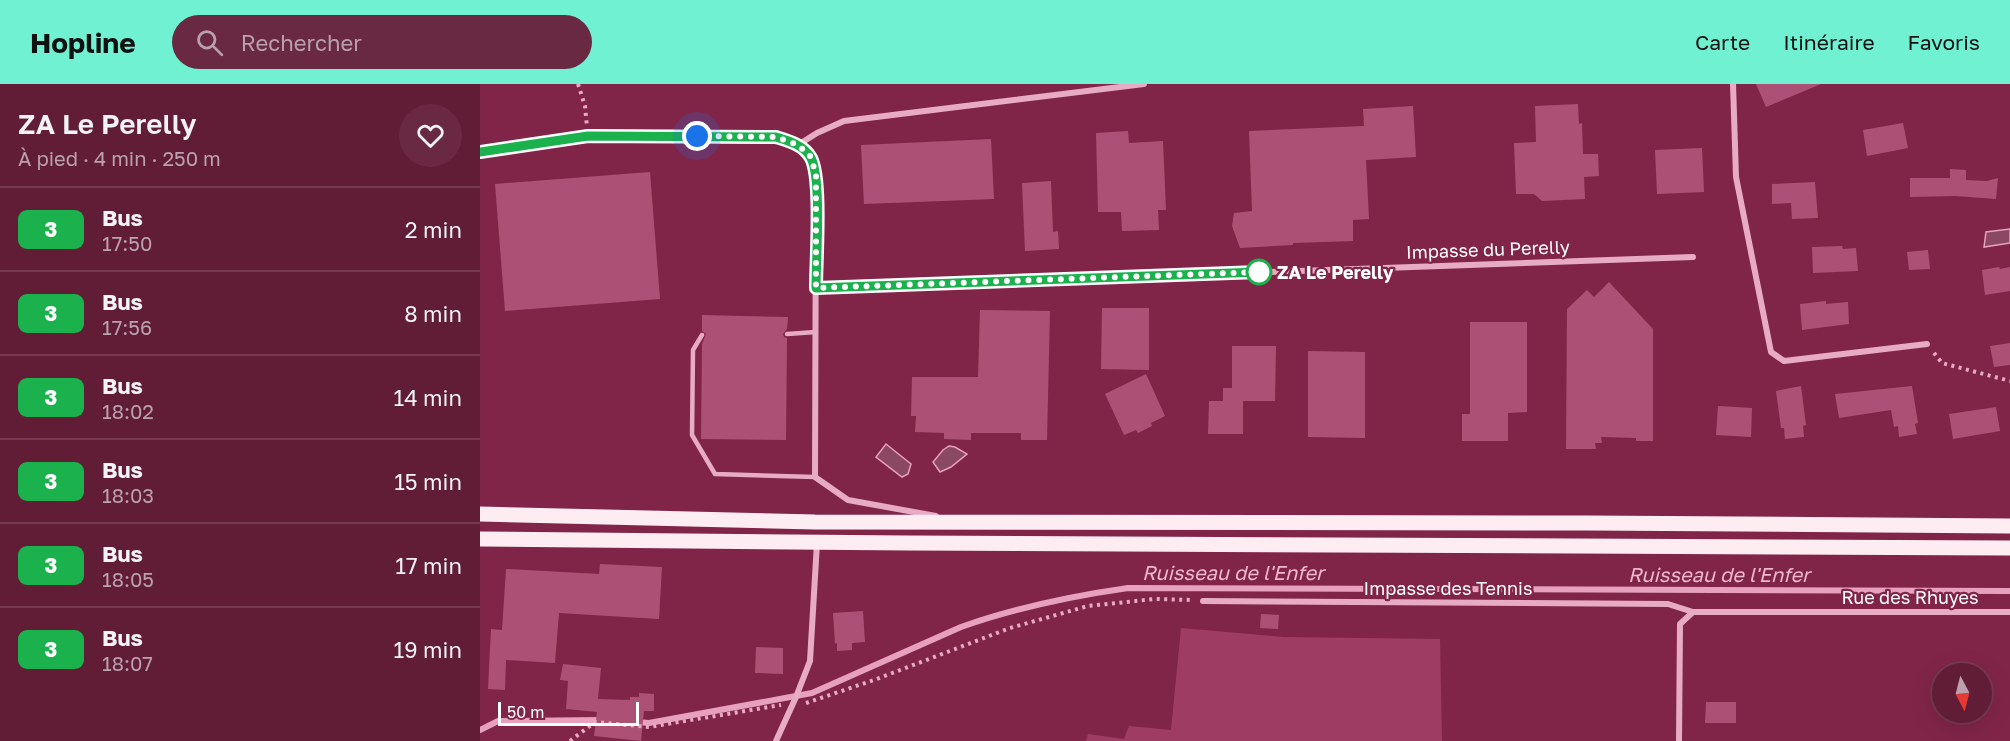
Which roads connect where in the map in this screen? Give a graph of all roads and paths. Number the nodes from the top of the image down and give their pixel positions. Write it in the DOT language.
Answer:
graph roads {
  1 [pos="578,84"];
  2 [pos="1144,84"];
  3 [pos="1733,84"];
  4 [pos="588,136"];
  5 [pos="798,145"];
  6 [pos="480,152"];
  7 [pos="1693,257"];
  8 [pos="816,288"];
  9 [pos="816,332"];
  10 [pos="787,334"];
  11 [pos="702,335"];
  12 [pos="1927,344"];
  13 [pos="2010,381"];
  14 [pos="815,477"];
  15 [pos="480,514"];
  16 [pos="966,521"];
  17 [pos="2010,526"];
  18 [pos="480,539"];
  19 [pos="817,543"];
  20 [pos="2010,548"];
  21 [pos="1203,601"];
  22 [pos="1693,612"];
  23 [pos="2010,612"];
  24 [pos="793,704"];
  25 [pos="570,741"];
  26 [pos="776,741"];
  27 [pos="1678,741"];
  1 -- 4 [label="path"];
  2 -- 5 [label="street"];
  3 -- 12 [label="street"];
  4 -- 5 [label="street"];
  4 -- 6 [label="street"];
  5 -- 8 [label="street"];
  7 -- 8 [label="street, Impasse du Perelly"];
  8 -- 9 [label="street"];
  9 -- 10 [label="lane"];
  9 -- 14 [label="street"];
  11 -- 14 [label="lane"];
  12 -- 13 [label="path"];
  14 -- 16 [label="street"];
  15 -- 16 [label="main road"];
  16 -- 17 [label="main road"];
  18 -- 19 [label="main road"];
  19 -- 20 [label="main road"];
  19 -- 24 [label="street"];
  21 -- 22 [label="street, Impasse des Tennis"];
  21 -- 24 [label="path"];
  22 -- 23 [label="street, Rue des Rhuyes"];
  22 -- 27 [label="street"];
  24 -- 25 [label="path"];
  24 -- 26 [label="street"];
}
